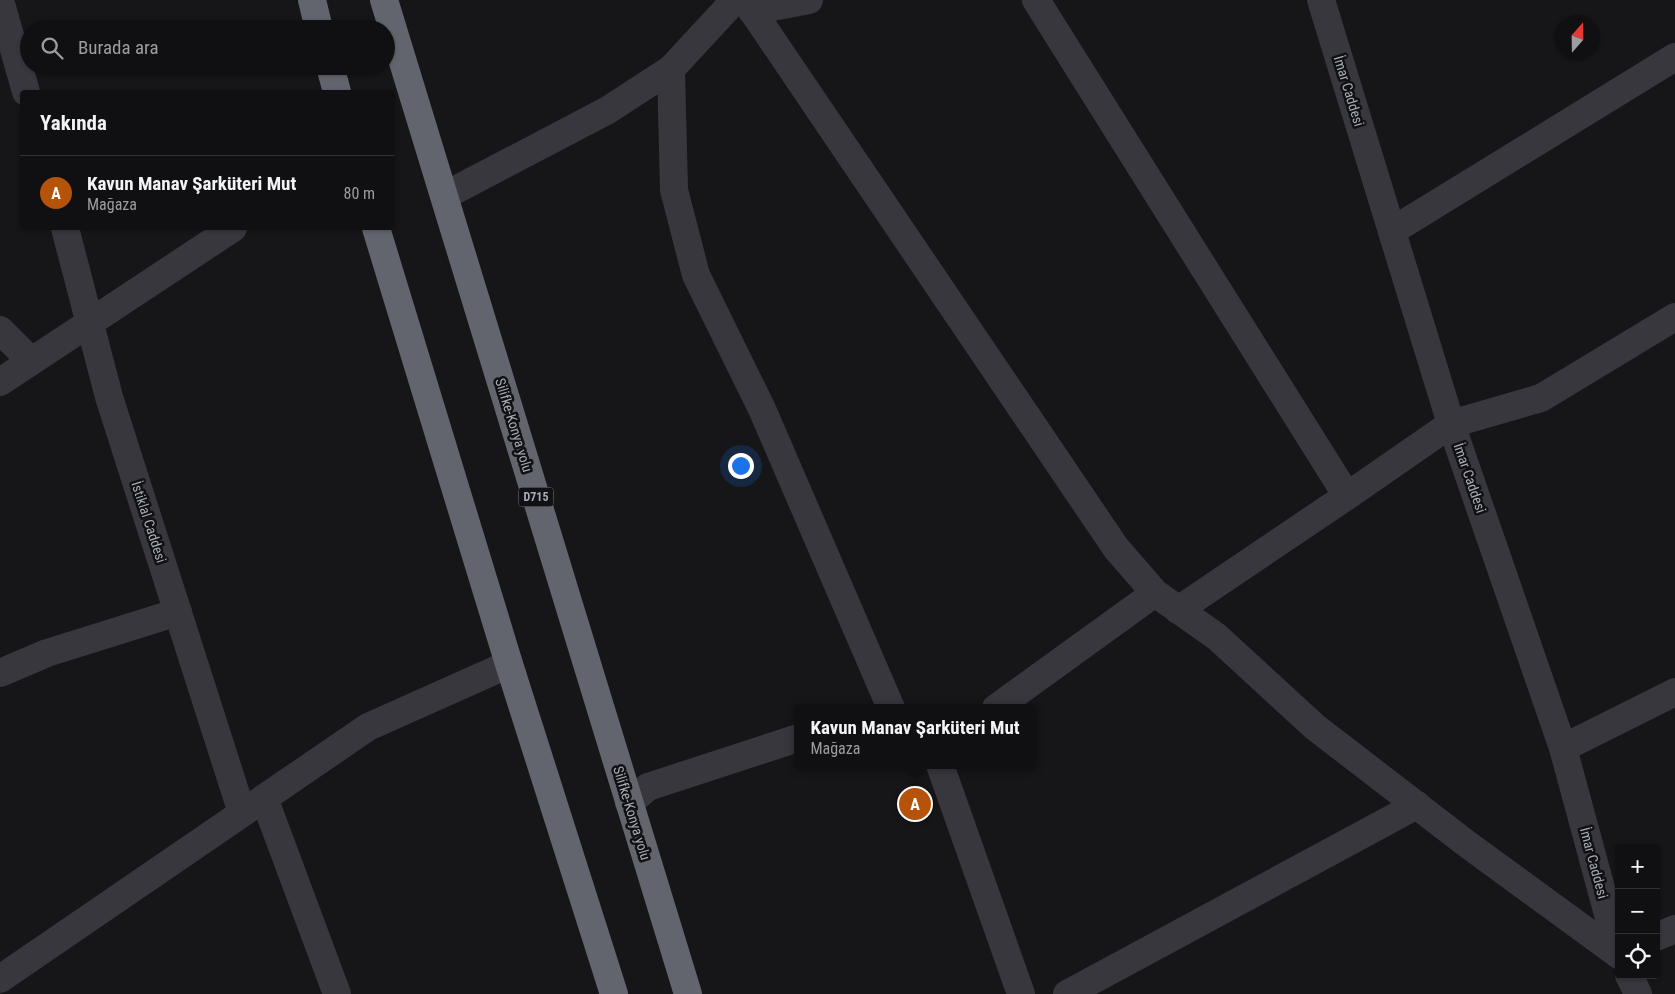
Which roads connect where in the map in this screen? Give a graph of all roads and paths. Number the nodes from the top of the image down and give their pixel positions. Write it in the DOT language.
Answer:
graph roads {
  1 [pos="0,0"];
  2 [pos="312,0"];
  3 [pos="384,0"];
  4 [pos="810,0"];
  5 [pos="1036,0"];
  6 [pos="1321,0"];
  7 [pos="744,4"];
  8 [pos="317,20"];
  9 [pos="390,20"];
  10 [pos="395,36"];
  11 [pos="1675,57"];
  12 [pos="672,69"];
  13 [pos="20,71"];
  14 [pos="21,75"];
  15 [pos="332,75"];
  16 [pos="25,90"];
  17 [pos="336,90"];
  18 [pos="444,196"];
  19 [pos="66,230"];
  20 [pos="229,230"];
  21 [pos="377,230"];
  22 [pos="1392,231"];
  23 [pos="1675,318"];
  24 [pos="90,321"];
  25 [pos="0,330"];
  26 [pos="30,360"];
  27 [pos="0,382"];
  28 [pos="1451,424"];
  29 [pos="1347,496"];
  30 [pos="1155,593"];
  31 [pos="1178,610"];
  32 [pos="178,612"];
  33 [pos="509,664"];
  34 [pos="0,673"];
  35 [pos="1675,692"];
  36 [pos="889,704"];
  37 [pos="1002,704"];
  38 [pos="794,739"];
  39 [pos="1563,748"];
  40 [pos="941,769"];
  41 [pos="629,803"];
  42 [pos="1417,805"];
  43 [pos="253,806"];
  44 [pos="1675,929"];
  45 [pos="1660,936"];
  46 [pos="1615,940"];
  47 [pos="1615,952"];
  48 [pos="0,979"];
  49 [pos="1631,979"];
  50 [pos="337,994"];
  51 [pos="614,994"];
  52 [pos="688,994"];
  53 [pos="1021,994"];
  54 [pos="1067,994"];
  55 [pos="1638,994"];
  1 -- 13 [label="street"];
  2 -- 8 [label="highway"];
  3 -- 9 [label="highway, Silifke-Konya yolu / D715"];
  4 -- 7 [label="street"];
  5 -- 29 [label="street"];
  6 -- 22 [label="street, İmar Caddesi"];
  7 -- 12 [label="street"];
  7 -- 30 [label="street"];
  10 -- 18 [label="highway, Silifke-Konya yolu / D715"];
  11 -- 22 [label="street"];
  12 -- 18 [label="street"];
  12 -- 36 [label="street"];
  14 -- 16 [label="street"];
  15 -- 17 [label="highway"];
  18 -- 41 [label="highway, Silifke-Konya yolu / D715"];
  19 -- 24 [label="street, İstiklal Caddesi"];
  20 -- 24 [label="street"];
  21 -- 33 [label="highway"];
  22 -- 28 [label="street, İmar Caddesi"];
  23 -- 28 [label="street"];
  24 -- 26 [label="street"];
  24 -- 32 [label="street, İstiklal Caddesi"];
  25 -- 26 [label="street"];
  26 -- 27 [label="street"];
  28 -- 29 [label="street"];
  28 -- 39 [label="street, İmar Caddesi"];
  29 -- 31 [label="street"];
  30 -- 31 [label="street"];
  30 -- 37 [label="street"];
  31 -- 42 [label="street"];
  32 -- 34 [label="street"];
  32 -- 43 [label="street, İstiklal Caddesi"];
  33 -- 43 [label="street"];
  33 -- 51 [label="highway"];
  35 -- 39 [label="street"];
  38 -- 41 [label="street"];
  39 -- 46 [label="street, İmar Caddesi"];
  40 -- 53 [label="street"];
  41 -- 52 [label="highway, Silifke-Konya yolu / D715"];
  42 -- 47 [label="street"];
  42 -- 54 [label="street"];
  43 -- 48 [label="street"];
  43 -- 50 [label="street, İstiklal Caddesi"];
  44 -- 45 [label="street"];
  49 -- 55 [label="street"];
}
